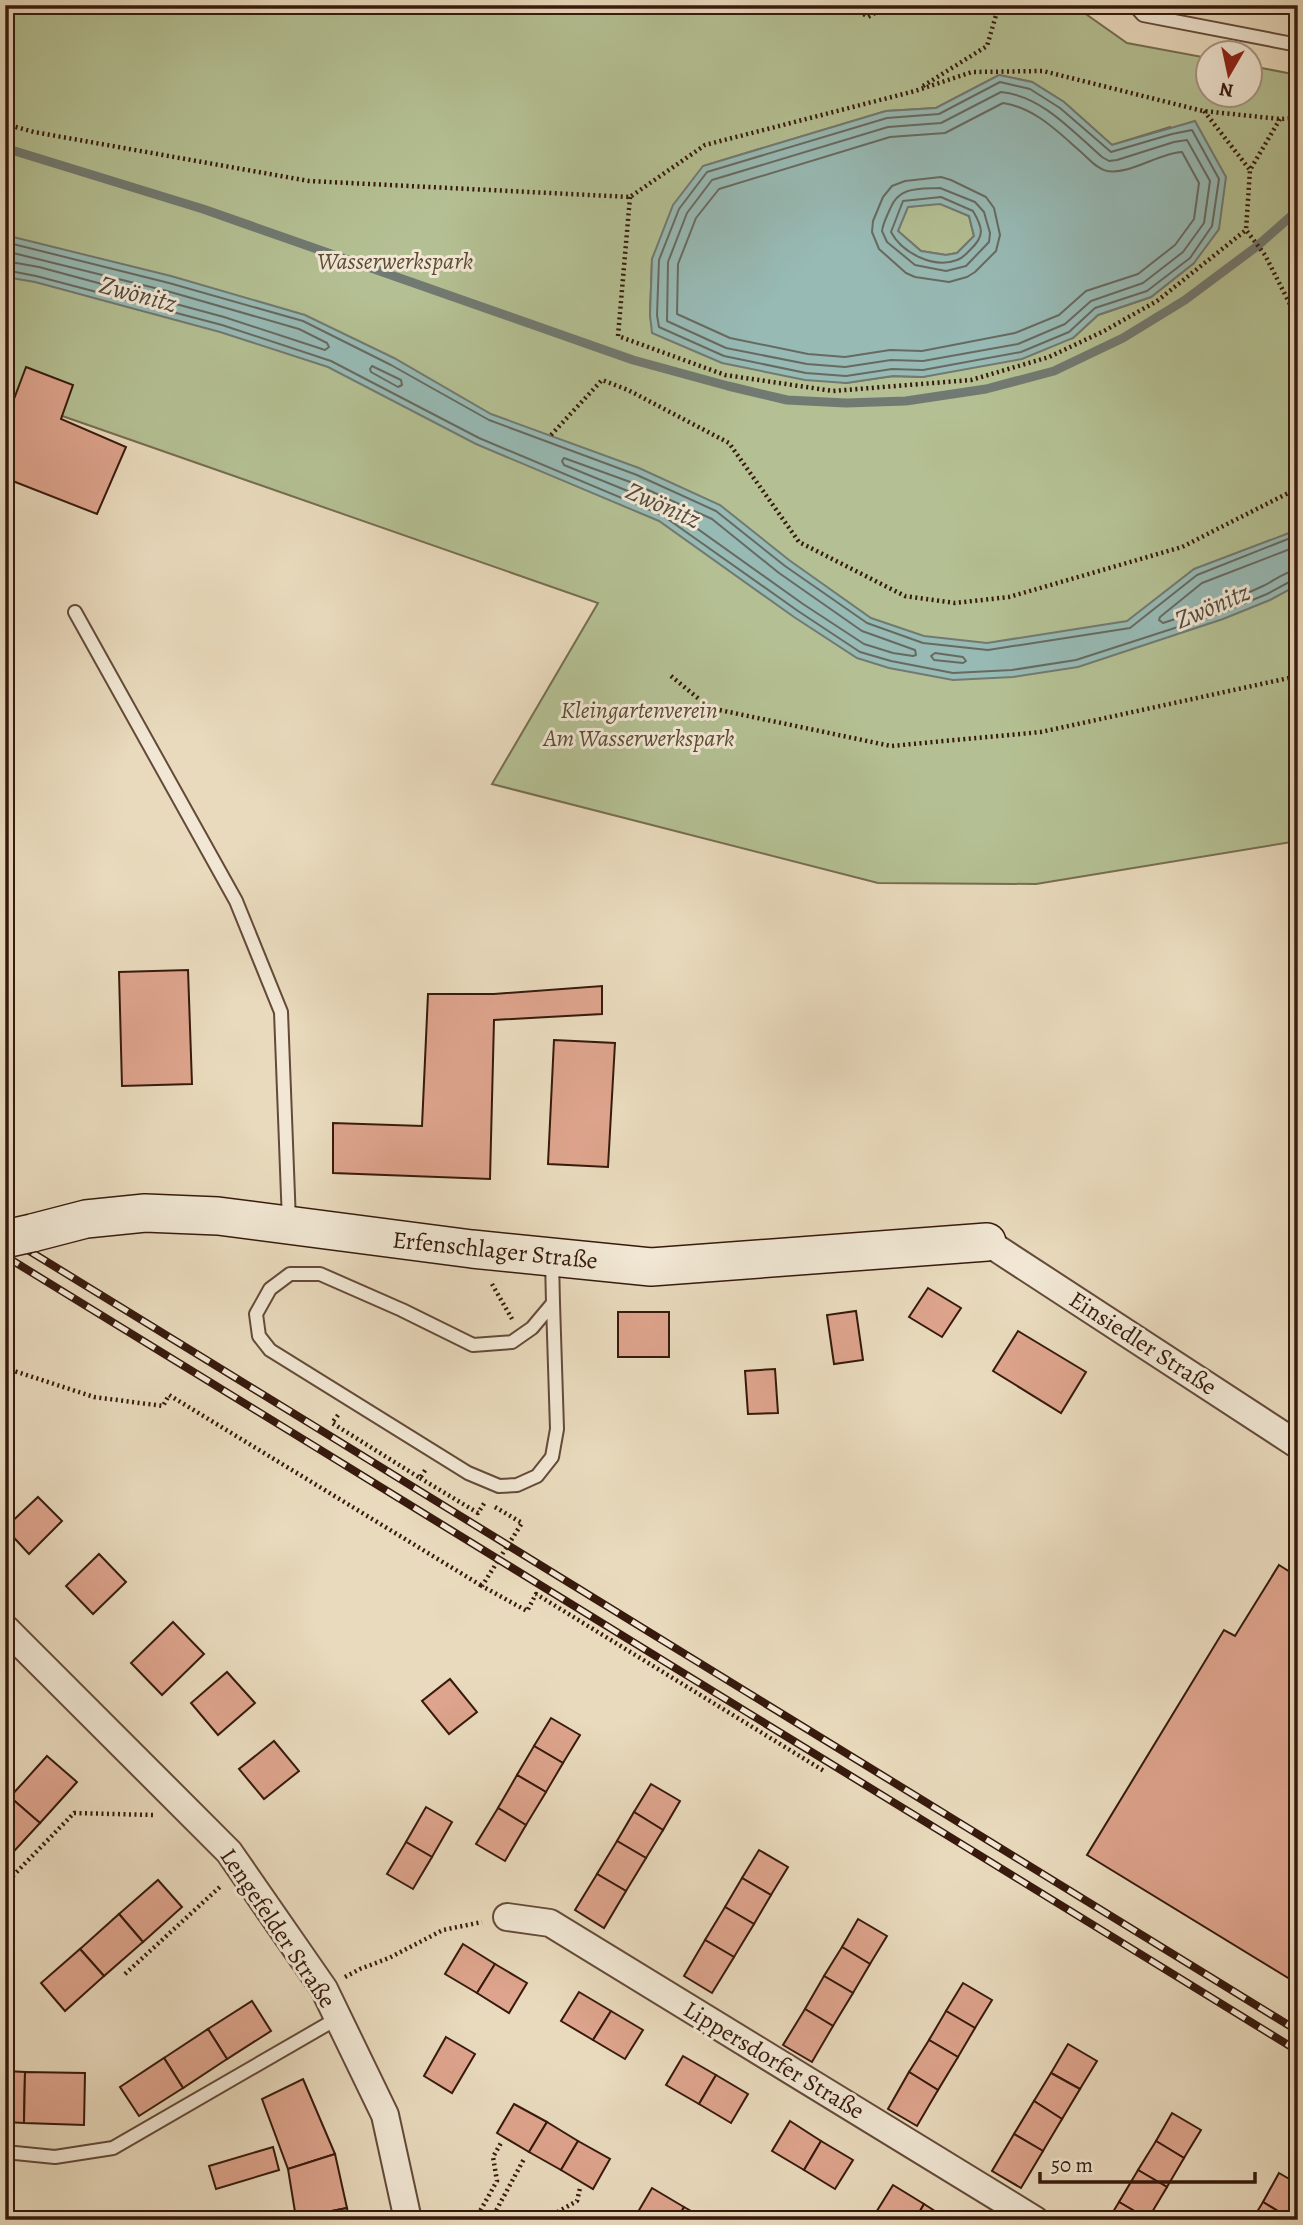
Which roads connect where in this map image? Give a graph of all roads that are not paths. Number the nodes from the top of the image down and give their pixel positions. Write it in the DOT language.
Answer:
graph roads {
  1 [pos="1135,5"];
  2 [pos="1298,45"];
  3 [pos="75,612"];
  4 [pos="289,1225"];
  5 [pos="19,1236"];
  6 [pos="987,1242"];
  7 [pos="552,1256"];
  8 [pos="553,1303"];
  9 [pos="1298,1445"];
  10 [pos="5,1628"];
  11 [pos="507,1917"];
  12 [pos="338,2018"];
  13 [pos="5,2152"];
  14 [pos="1027,2218"];
  15 [pos="408,2220"];
  1 -- 2 [label="lane"];
  3 -- 4 [label="lane"];
  4 -- 5 [label="main road, Erfenschlager Straße"];
  4 -- 7 [label="main road, Erfenschlager Straße"];
  6 -- 7 [label="main road, Erfenschlager Straße"];
  6 -- 9 [label="street, Einsiedler Straße"];
  7 -- 8 [label="lane"];
  8 -- 8 [label="lane"];
  10 -- 12 [label="street, Lengefelder Straße"];
  11 -- 14 [label="street, Lippersdorfer Straße"];
  12 -- 13 [label="lane"];
  12 -- 15 [label="street, Lengefelder Straße"];
}
